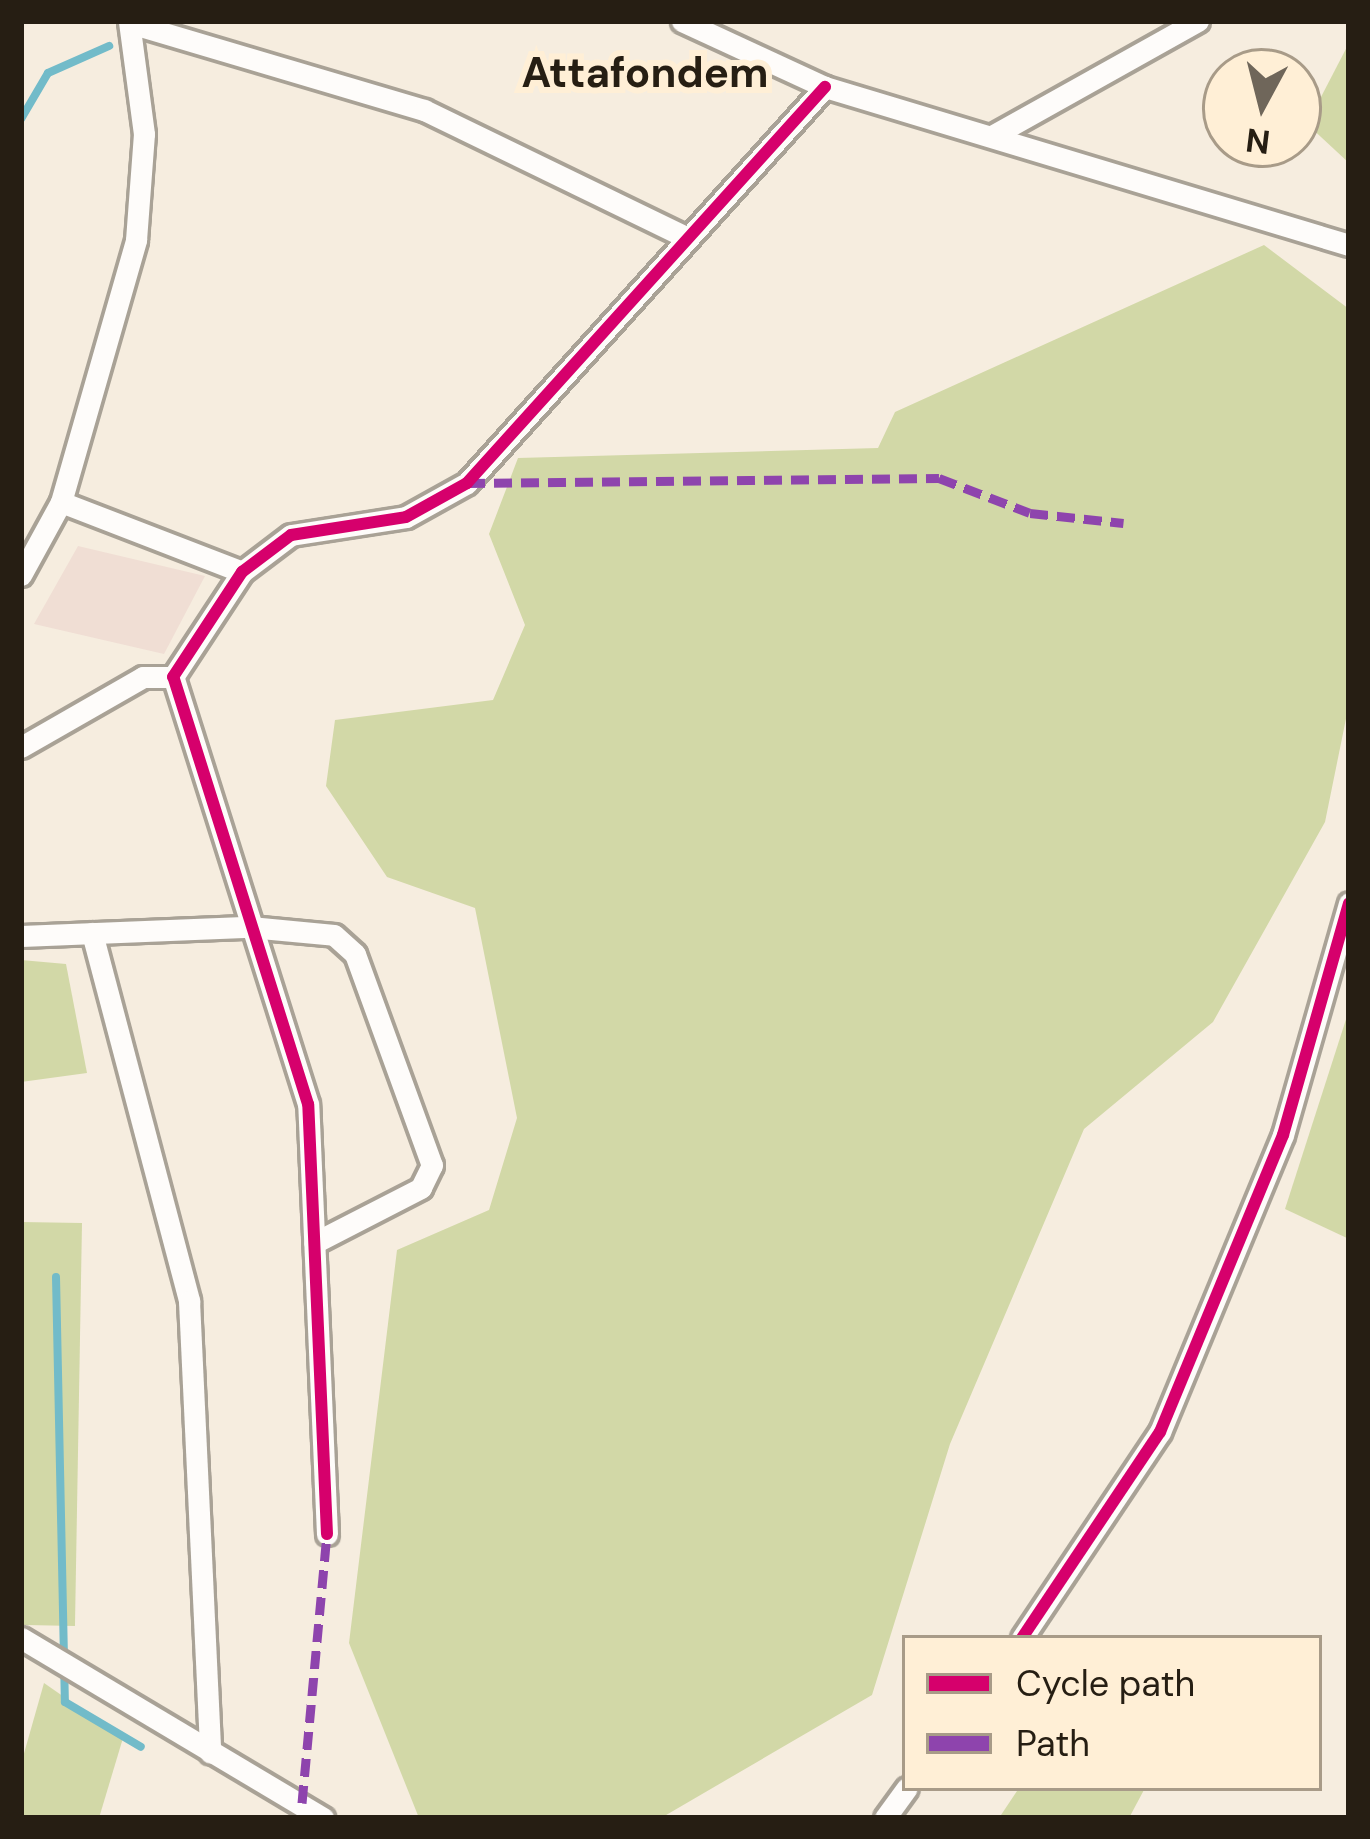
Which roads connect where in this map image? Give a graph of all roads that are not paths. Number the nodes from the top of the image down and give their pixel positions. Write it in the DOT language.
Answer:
graph roads {
  1 [pos="1198,21"];
  2 [pos="130,22"];
  3 [pos="687,22"];
  4 [pos="825,87"];
  5 [pos="992,136"];
  6 [pos="688,238"];
  7 [pos="1349,245"];
  8 [pos="61,502"];
  9 [pos="242,572"];
  10 [pos="21,575"];
  11 [pos="173,676"];
  12 [pos="21,747"];
  13 [pos="1349,903"];
  14 [pos="250,927"];
  15 [pos="92,933"];
  16 [pos="21,936"];
  17 [pos="314,1243"];
  18 [pos="327,1534"];
  19 [pos="1024,1635"];
  20 [pos="21,1637"];
  21 [pos="210,1753"];
  22 [pos="906,1791"];
  23 [pos="323,1818"];
  24 [pos="885,1818"];
  1 -- 5 [label="street"];
  2 -- 6 [label="street"];
  2 -- 8 [label="street"];
  3 -- 4 [label="street"];
  4 -- 5 [label="street"];
  4 -- 6 [label="street"];
  5 -- 7 [label="street"];
  6 -- 9 [label="street"];
  8 -- 9 [label="street"];
  8 -- 10 [label="street"];
  9 -- 11 [label="street"];
  11 -- 12 [label="street"];
  11 -- 14 [label="street"];
  13 -- 19 [label="street"];
  14 -- 15 [label="street"];
  14 -- 17 [label="street"];
  14 -- 17 [label="street"];
  15 -- 16 [label="street"];
  15 -- 21 [label="street"];
  17 -- 18 [label="street"];
  20 -- 21 [label="street"];
  21 -- 23 [label="street"];
  22 -- 24 [label="street"];
}
